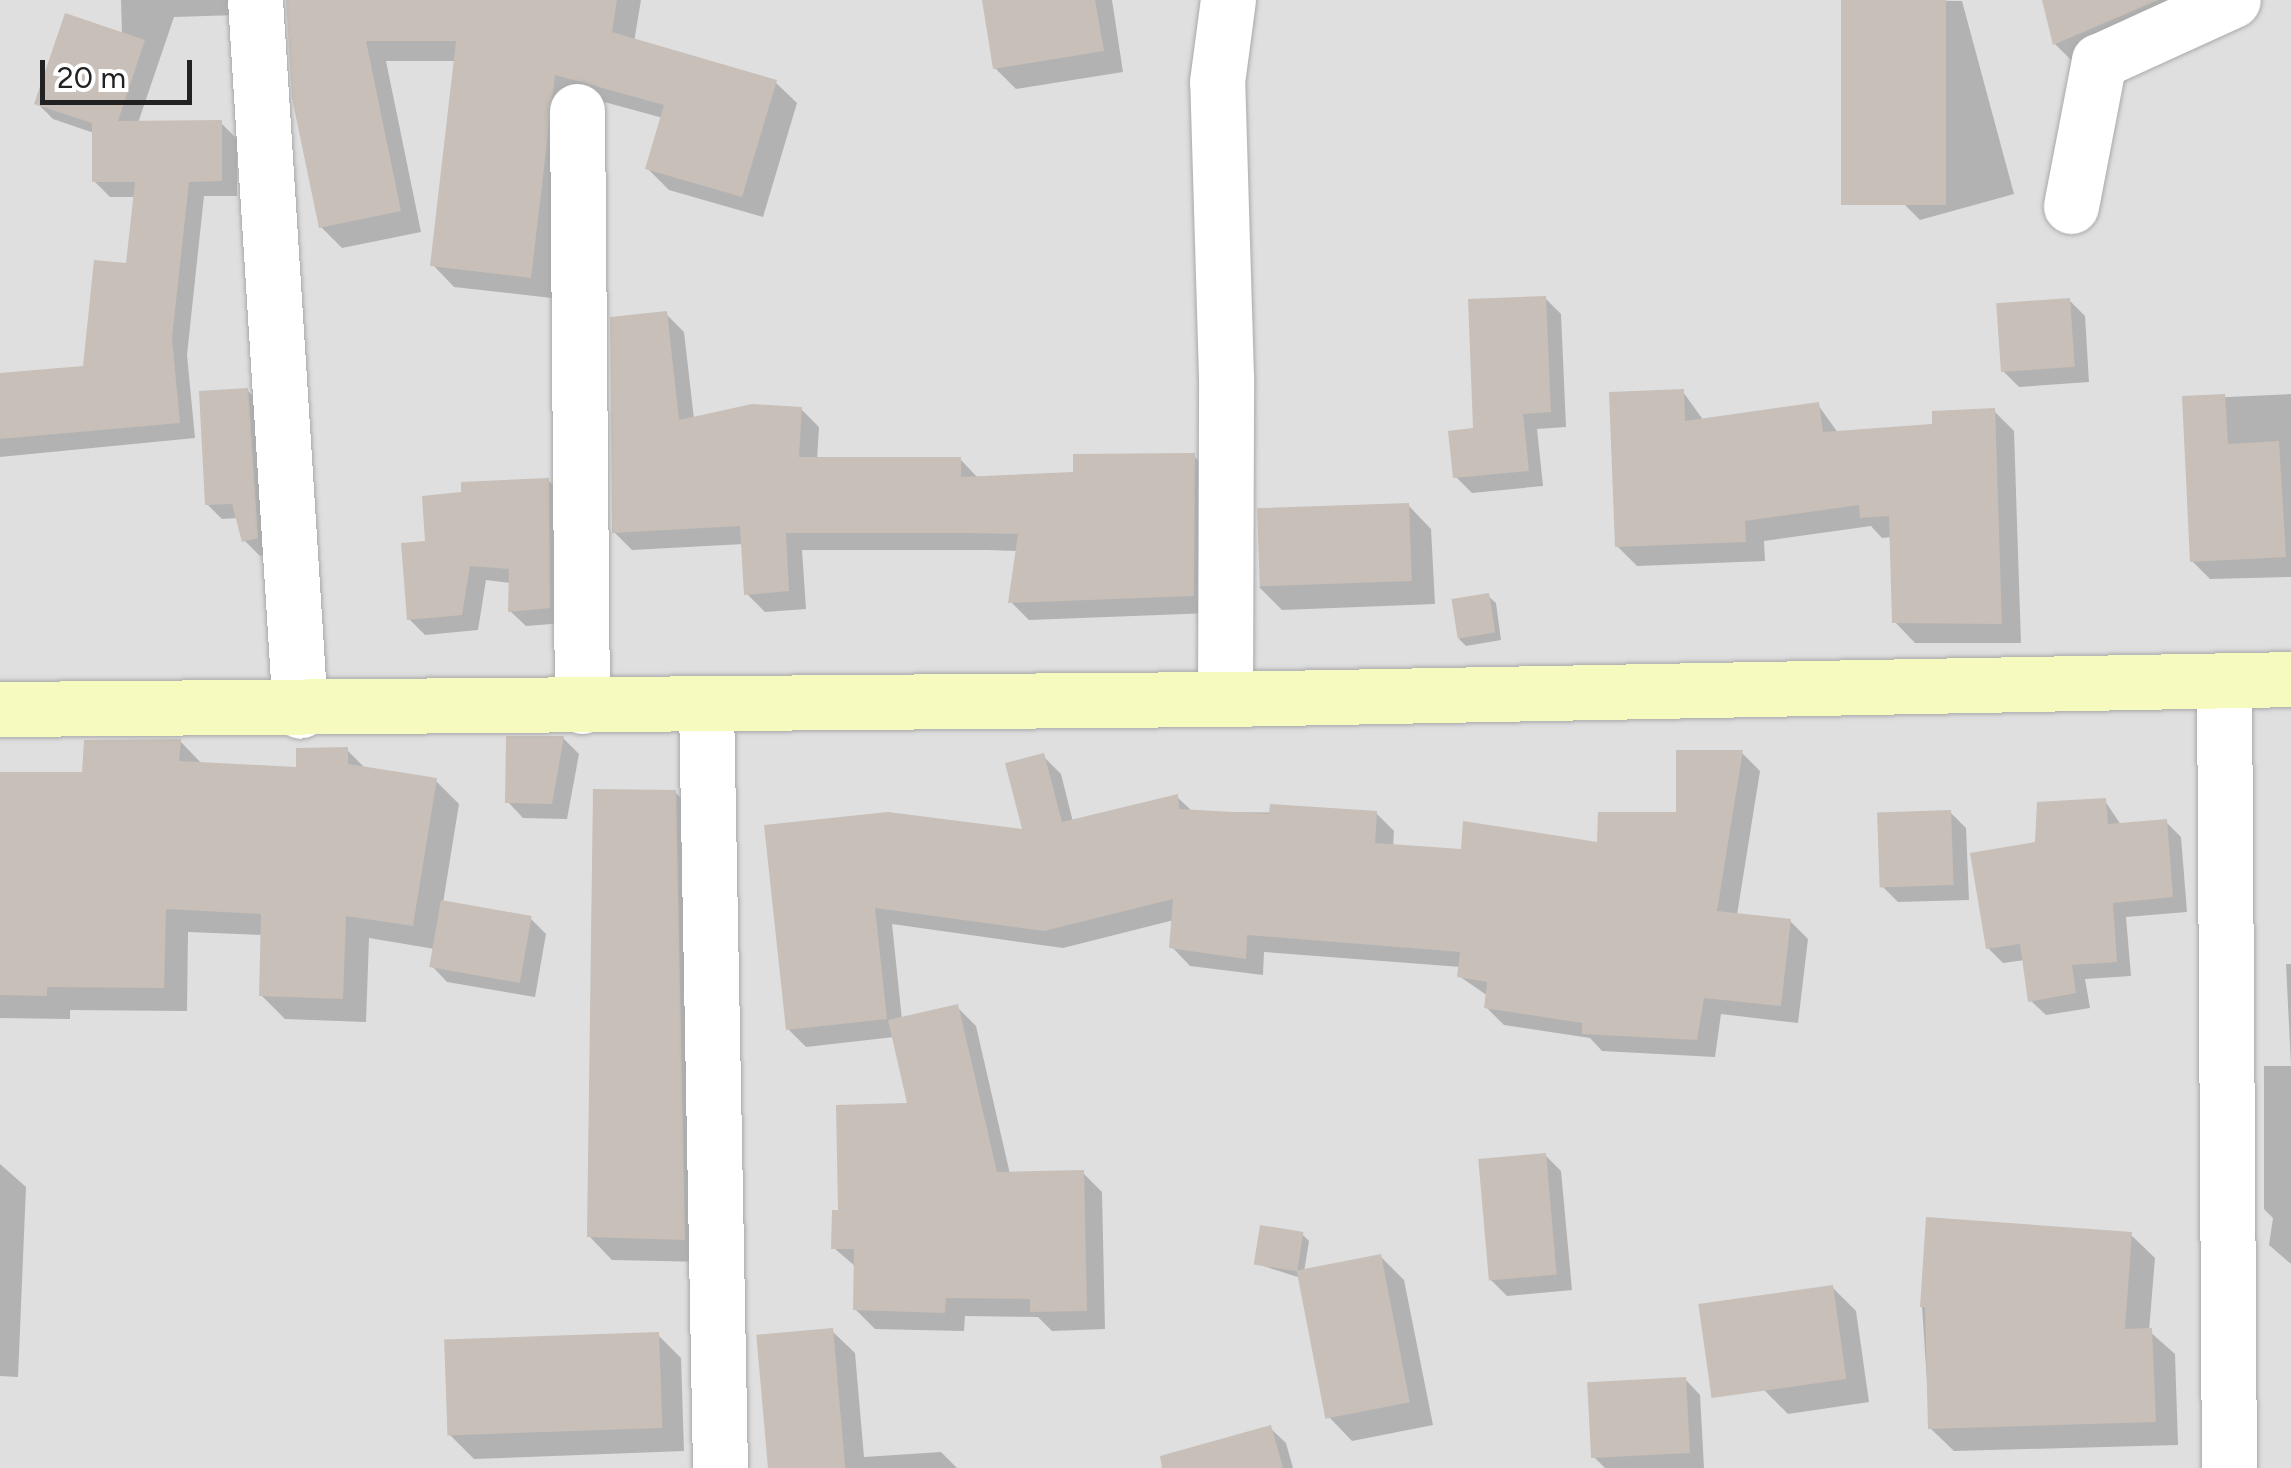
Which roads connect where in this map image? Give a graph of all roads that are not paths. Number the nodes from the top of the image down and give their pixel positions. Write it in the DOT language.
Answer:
graph roads {
  1 [pos="255,0"];
  2 [pos="1228,0"];
  3 [pos="2234,0"];
  4 [pos="577,111"];
  5 [pos="2071,206"];
  6 [pos="2291,680"];
  7 [pos="2224,682"];
  8 [pos="1225,699"];
  9 [pos="706,705"];
  10 [pos="582,706"];
  11 [pos="0,709"];
  12 [pos="300,711"];
  13 [pos="720,1468"];
  14 [pos="2229,1468"];
  1 -- 12 [label="street"];
  2 -- 8 [label="street"];
  3 -- 5 [label="street"];
  4 -- 10 [label="street"];
  6 -- 7 [label="street"];
  7 -- 8 [label="street"];
  7 -- 14 [label="street"];
  8 -- 9 [label="street"];
  9 -- 10 [label="street"];
  9 -- 13 [label="street"];
  10 -- 12 [label="street"];
  11 -- 12 [label="street"];
}
